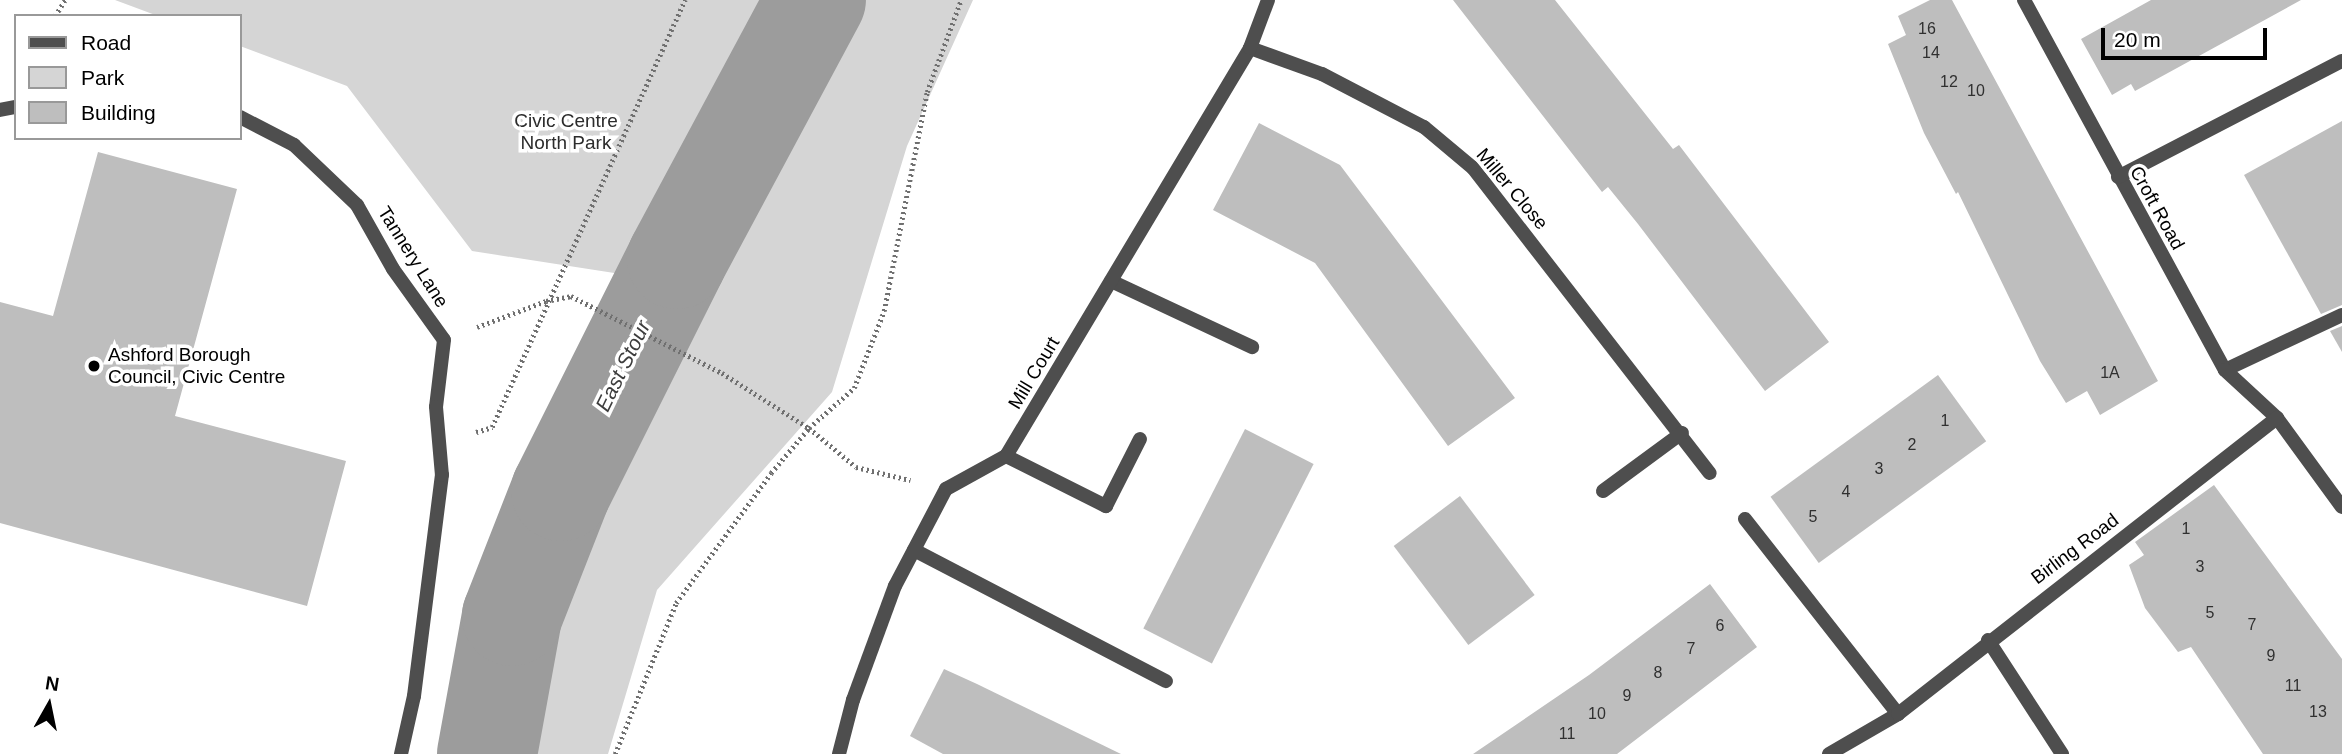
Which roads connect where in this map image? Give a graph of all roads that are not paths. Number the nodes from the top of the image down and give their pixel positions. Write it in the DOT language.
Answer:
graph roads {
  1 [pos="1268,0"];
  2 [pos="2024,0"];
  3 [pos="1250,48"];
  4 [pos="2342,61"];
  5 [pos="242,118"];
  6 [pos="2118,177"];
  7 [pos="1111,281"];
  8 [pos="2342,315"];
  9 [pos="1252,346"];
  10 [pos="2225,370"];
  11 [pos="2277,418"];
  12 [pos="1682,433"];
  13 [pos="1140,439"];
  14 [pos="1006,456"];
  15 [pos="1710,473"];
  16 [pos="1602,491"];
  17 [pos="2342,507"];
  18 [pos="1745,519"];
  19 [pos="914,550"];
  20 [pos="1988,640"];
  21 [pos="1166,681"];
  22 [pos="1898,714"];
  23 [pos="401,754"];
  24 [pos="839,754"];
  25 [pos="1829,754"];
  26 [pos="2062,754"];
  1 -- 3 [label="street, Mill Court"];
  2 -- 6 [label="street, Croft Road"];
  3 -- 7 [label="street, Mill Court"];
  3 -- 12 [label="street, Miller Close"];
  4 -- 6 [label="street"];
  5 -- 23 [label="street, Tannery Lane"];
  6 -- 10 [label="street, Croft Road"];
  7 -- 9 [label="street"];
  7 -- 14 [label="street, Mill Court"];
  8 -- 10 [label="street"];
  10 -- 11 [label="street, Croft Road"];
  11 -- 17 [label="street, Croft Road"];
  11 -- 20 [label="street, Birling Road"];
  12 -- 15 [label="street, Miller Close"];
  12 -- 16 [label="street"];
  13 -- 14 [label="street"];
  14 -- 19 [label="street"];
  18 -- 22 [label="street"];
  19 -- 21 [label="street"];
  19 -- 24 [label="street"];
  20 -- 22 [label="street, Birling Road"];
  20 -- 26 [label="street"];
  22 -- 25 [label="street, Birling Road"];
}
